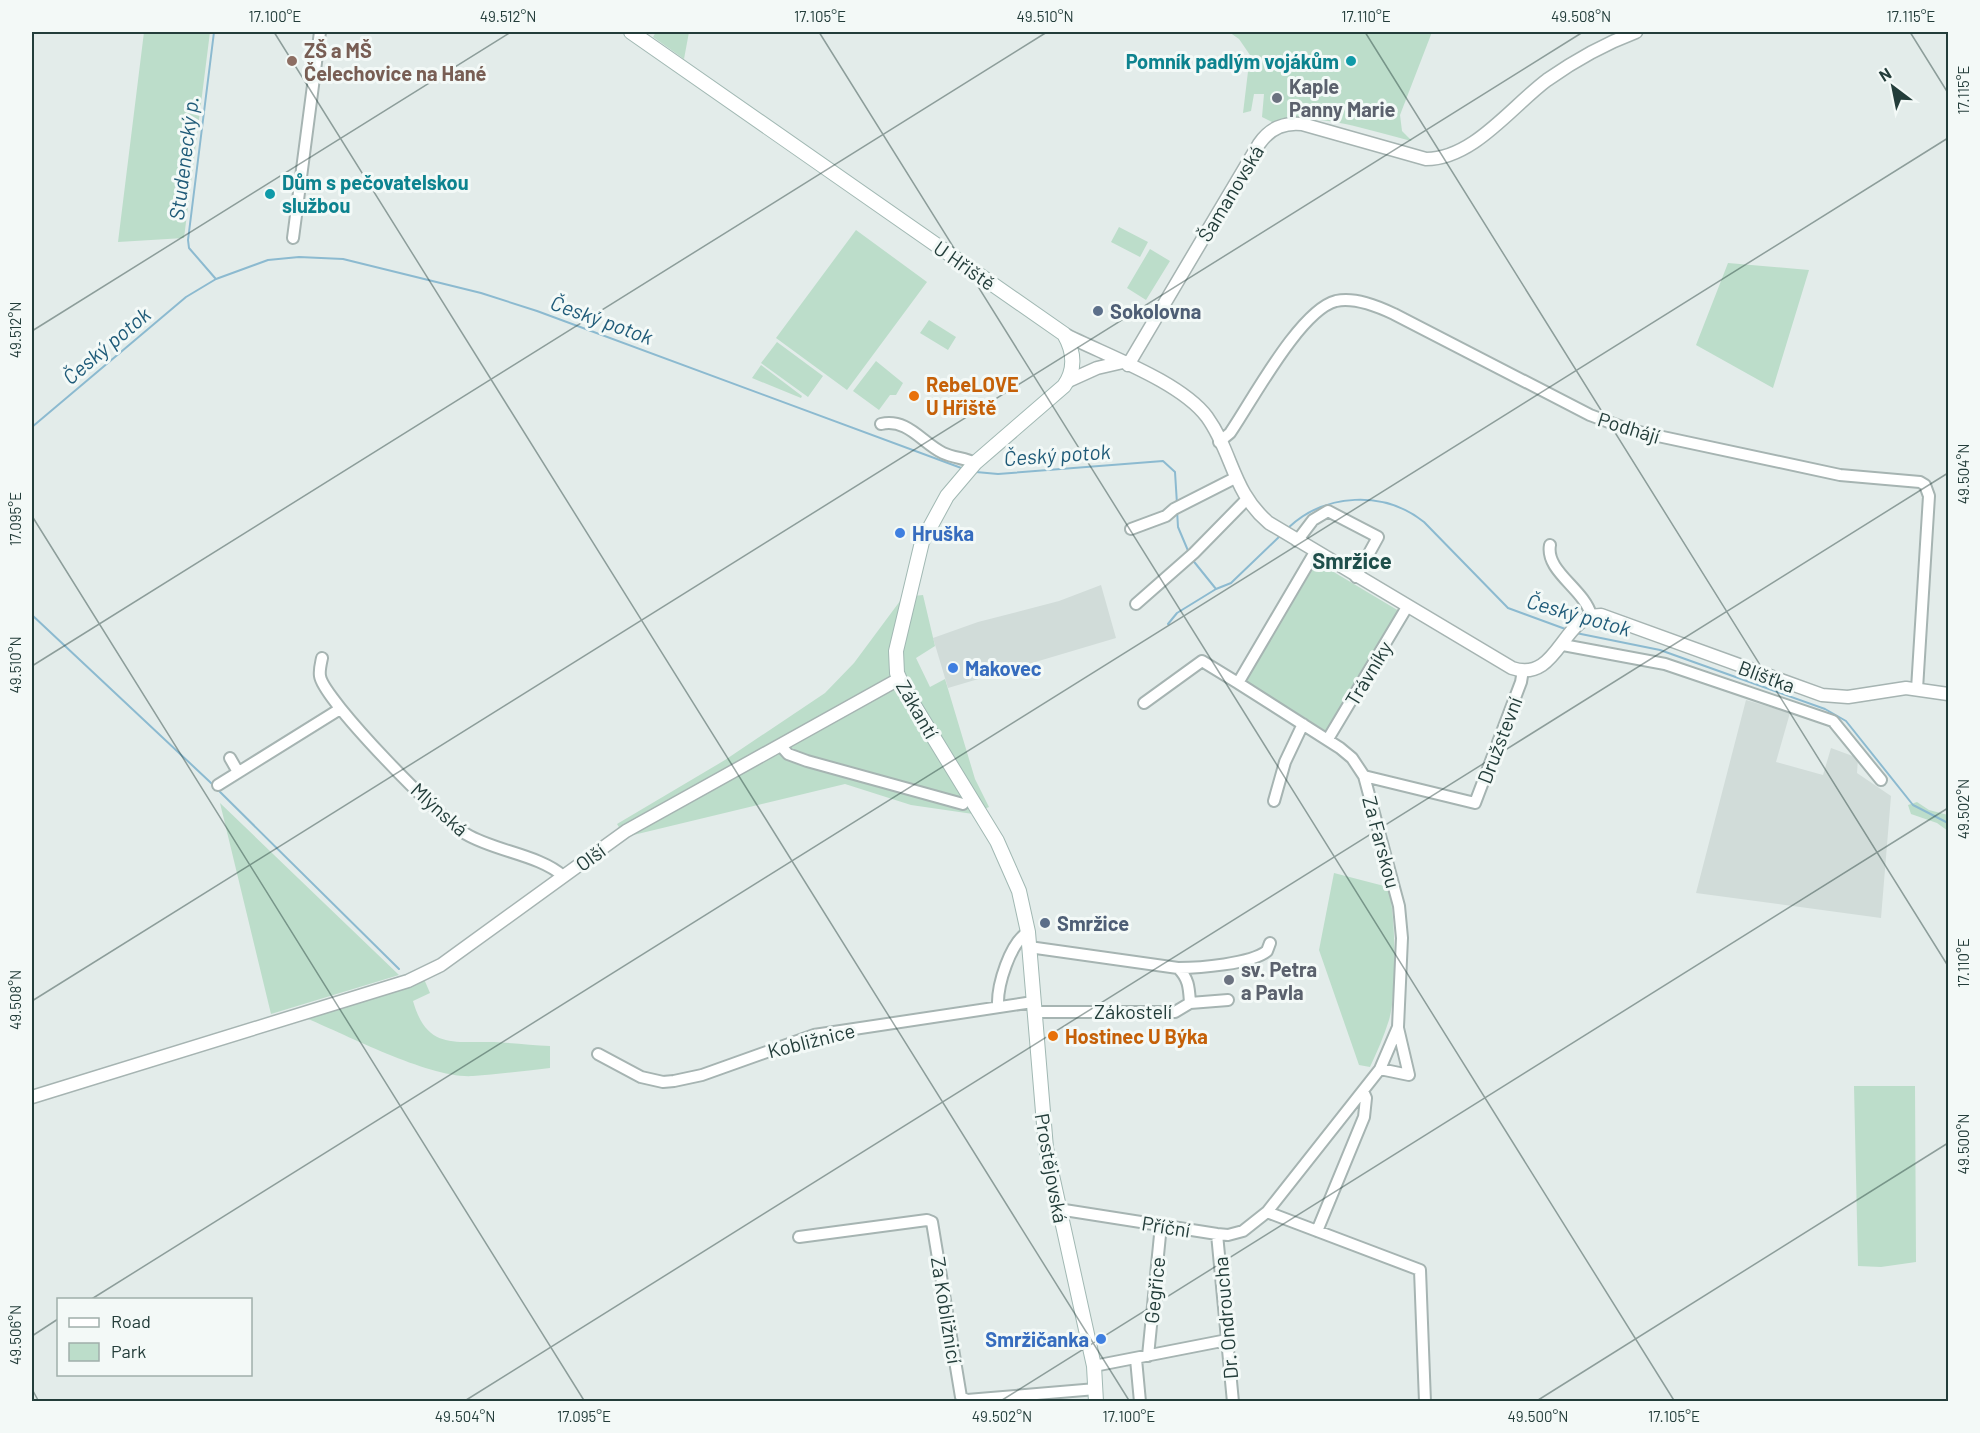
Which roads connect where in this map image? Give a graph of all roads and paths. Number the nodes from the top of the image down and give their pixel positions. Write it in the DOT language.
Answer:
graph roads {
  1 [pos="320,32"];
  2 [pos="631,32"];
  3 [pos="1636,32"];
  4 [pos="293,238"];
  5 [pos="1064,334"];
  6 [pos="1125,364"];
  7 [pos="1066,382"];
  8 [pos="881,424"];
  9 [pos="1219,442"];
  10 [pos="974,465"];
  11 [pos="1234,478"];
  12 [pos="1246,500"];
  13 [pos="1131,528"];
  14 [pos="1295,540"];
  15 [pos="1550,545"];
  16 [pos="1315,552"];
  17 [pos="1356,577"];
  18 [pos="1136,604"];
  19 [pos="1407,607"];
  20 [pos="1592,615"];
  21 [pos="1565,641"];
  22 [pos="322,658"];
  23 [pos="1523,670"];
  24 [pos="899,679"];
  25 [pos="1238,683"];
  26 [pos="1917,689"];
  27 [pos="1948,694"];
  28 [pos="1144,703"];
  29 [pos="339,709"];
  30 [pos="1303,724"];
  31 [pos="1328,739"];
  32 [pos="781,746"];
  33 [pos="230,758"];
  34 [pos="238,772"];
  35 [pos="1364,776"];
  36 [pos="1881,780"];
  37 [pos="218,785"];
  38 [pos="1274,801"];
  39 [pos="963,804"];
  40 [pos="563,876"];
  41 [pos="1028,932"];
  42 [pos="1270,943"];
  43 [pos="1029,947"];
  44 [pos="1178,968"];
  45 [pos="1228,1000"];
  46 [pos="1190,1003"];
  47 [pos="998,1006"];
  48 [pos="1033,1007"];
  49 [pos="1398,1027"];
  50 [pos="598,1054"];
  51 [pos="1380,1070"];
  52 [pos="1363,1091"];
  53 [pos="32,1097"];
  54 [pos="1058,1209"];
  55 [pos="1267,1212"];
  56 [pos="1161,1225"];
  57 [pos="1317,1231"];
  58 [pos="1217,1234"];
  59 [pos="799,1237"];
  60 [pos="1227,1340"];
  61 [pos="1148,1356"];
  62 [pos="1136,1359"];
  63 [pos="1094,1366"];
  64 [pos="1096,1395"];
  65 [pos="1140,1401"];
  66 [pos="1233,1401"];
  67 [pos="1425,1401"];
  1 -- 4 [label="street"];
  2 -- 5 [label="main road, U Hřiště"];
  3 -- 6 [label="street, Šamanovská"];
  5 -- 6 [label="street"];
  5 -- 7 [label="main road"];
  6 -- 7 [label="street"];
  6 -- 9 [label="street"];
  7 -- 10 [label="main road, Zákantí"];
  8 -- 10 [label="street"];
  9 -- 11 [label="street"];
  9 -- 26 [label="street, Podhájí"];
  10 -- 24 [label="main road, Zákantí"];
  11 -- 12 [label="street"];
  11 -- 13 [label="street"];
  12 -- 14 [label="street"];
  12 -- 18 [label="street"];
  14 -- 16 [label="street"];
  14 -- 17 [label="street"];
  15 -- 20 [label="street"];
  16 -- 17 [label="street"];
  16 -- 25 [label="street"];
  17 -- 19 [label="street"];
  19 -- 23 [label="street"];
  19 -- 31 [label="street, Trávníky"];
  20 -- 21 [label="street"];
  20 -- 26 [label="street, Blíšťka"];
  21 -- 23 [label="street"];
  21 -- 36 [label="street, Blíšťka"];
  22 -- 29 [label="street, Mlýnská"];
  23 -- 35 [label="street, Družstevní"];
  24 -- 32 [label="street, Olší"];
  24 -- 41 [label="main road, Zákantí"];
  25 -- 28 [label="street"];
  25 -- 30 [label="street"];
  26 -- 27 [label="street, Blíšťka"];
  29 -- 34 [label="street"];
  29 -- 40 [label="street, Mlýnská"];
  30 -- 31 [label="street, Za Farskou"];
  30 -- 38 [label="street"];
  31 -- 35 [label="street, Za Farskou"];
  32 -- 39 [label="street"];
  32 -- 40 [label="street, Olší"];
  33 -- 34 [label="street"];
  34 -- 37 [label="street"];
  35 -- 49 [label="street, Za Farskou"];
  40 -- 53 [label="street, Olší"];
  41 -- 43 [label="main road, Prostějovská"];
  41 -- 47 [label="street"];
  42 -- 44 [label="street"];
  43 -- 44 [label="street"];
  43 -- 48 [label="main road, Prostějovská"];
  44 -- 46 [label="street, Zákostelí"];
  45 -- 46 [label="street"];
  46 -- 48 [label="street, Zákostelí"];
  47 -- 48 [label="street, Kobližnice"];
  47 -- 50 [label="street, Kobližnice"];
  48 -- 54 [label="main road, Prostějovská"];
  49 -- 51 [label="street, Za Farskou"];
  49 -- 51 [label="street"];
  51 -- 52 [label="street, Příční"];
  52 -- 55 [label="street, Příční"];
  52 -- 57 [label="street"];
  54 -- 56 [label="street, Příční"];
  54 -- 63 [label="main road, Prostějovská"];
  55 -- 57 [label="street"];
  55 -- 58 [label="street, Příční"];
  56 -- 58 [label="street, Příční"];
  56 -- 61 [label="street, Gegřice"];
  57 -- 67 [label="street"];
  58 -- 60 [label="street, Dr. Ondroucha"];
  59 -- 64 [label="street, Za Kobližnicí"];
  60 -- 61 [label="street, Gegřice"];
  60 -- 66 [label="street, Dr. Ondroucha"];
  61 -- 62 [label="street, Gegřice"];
  62 -- 63 [label="street, Gegřice"];
  62 -- 65 [label="street"];
  63 -- 64 [label="main road, Prostějovská"];
}
